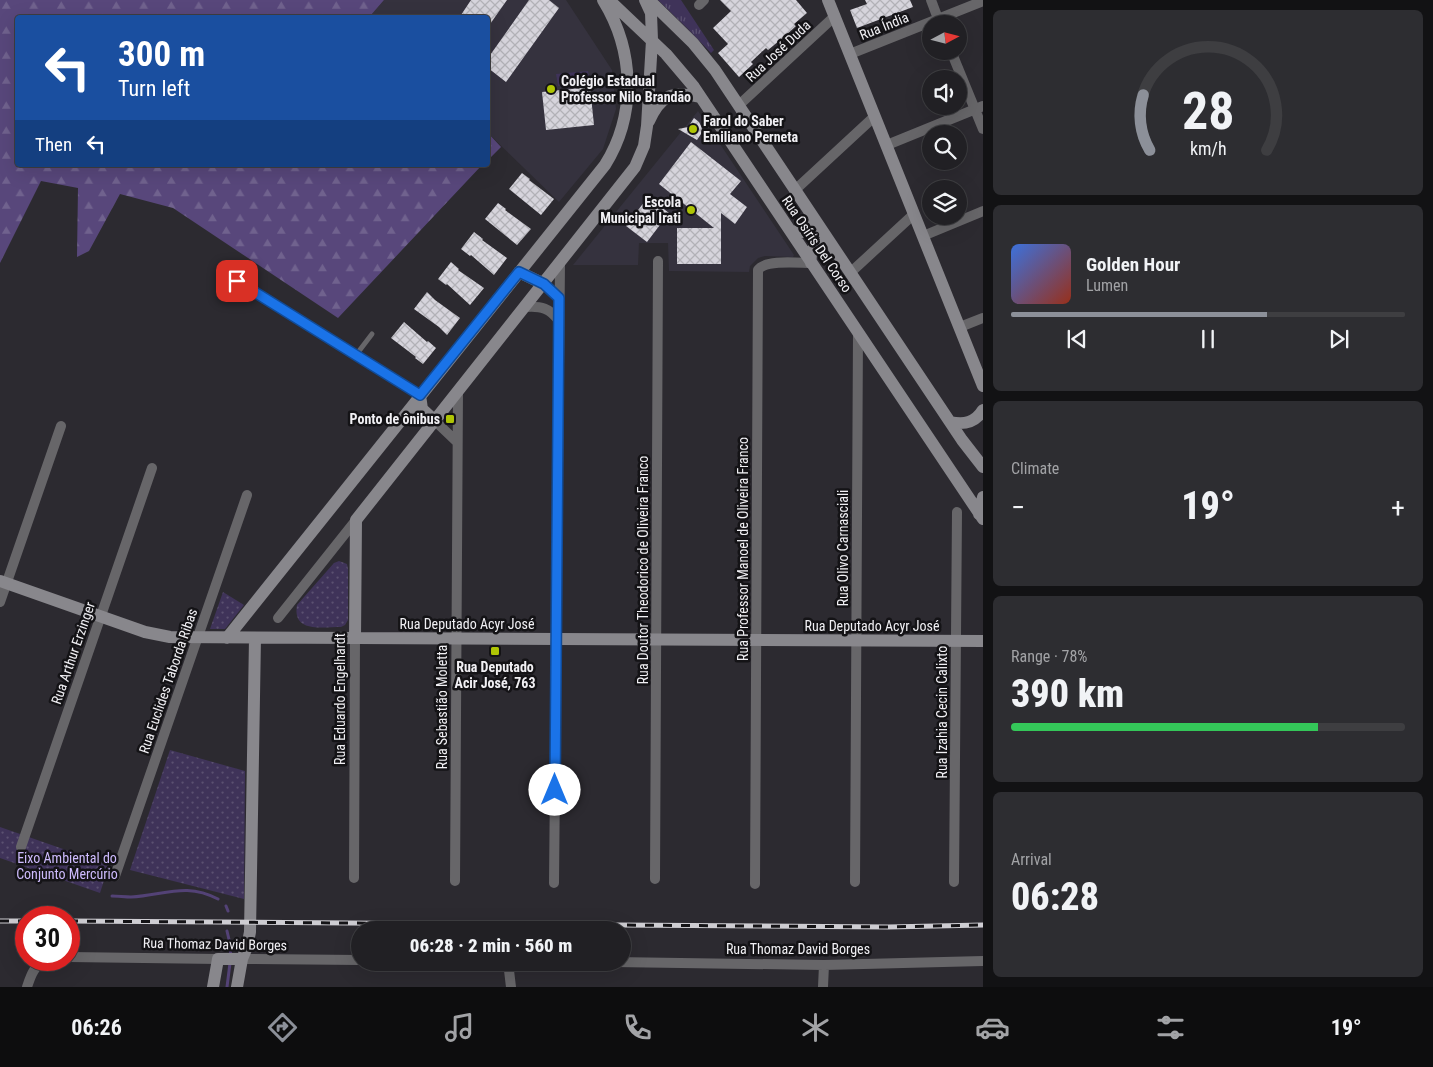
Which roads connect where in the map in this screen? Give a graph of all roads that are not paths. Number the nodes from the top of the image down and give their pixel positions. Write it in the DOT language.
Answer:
graph roads {
  1 [pos="603,0"];
  2 [pos="609,0"];
  3 [pos="645,0"];
  4 [pos="649,0"];
  5 [pos="828,0"];
  6 [pos="931,0"];
  7 [pos="983,1"];
  8 [pos="937,15"];
  9 [pos="952,15"];
  10 [pos="835,16"];
  11 [pos="922,27"];
  12 [pos="652,40"];
  13 [pos="850,54"];
  14 [pos="955,60"];
  15 [pos="700,97"];
  16 [pos="739,106"];
  17 [pos="979,108"];
  18 [pos="875,116"];
  19 [pos="647,126"];
  20 [pos="983,130"];
  21 [pos="887,145"];
  22 [pos="795,190"];
  23 [pos="983,211"];
  24 [pos="914,214"];
  25 [pos="813,217"];
  26 [pos="790,230"];
  27 [pos="923,236"];
  28 [pos="831,244"];
  29 [pos="658,261"];
  30 [pos="811,262"];
  31 [pos="560,264"];
  32 [pos="223,272"];
  33 [pos="519,272"];
  34 [pos="850,273"];
  35 [pos="544,284"];
  36 [pos="559,298"];
  37 [pos="526,306"];
  38 [pos="983,318"];
  39 [pos="559,321"];
  40 [pos="960,327"];
  41 [pos="858,333"];
  42 [pos="372,334"];
  43 [pos="355,355"];
  44 [pos="873,356"];
  45 [pos="858,364"];
  46 [pos="983,386"];
  47 [pos="458,391"];
  48 [pos="420,395"];
  49 [pos="983,410"];
  50 [pos="435,421"];
  51 [pos="950,422"];
  52 [pos="61,426"];
  53 [pos="457,442"];
  54 [pos="983,467"];
  55 [pos="152,468"];
  56 [pos="247,495"];
  57 [pos="983,497"];
  58 [pos="957,512"];
  59 [pos="981,516"];
  60 [pos="356,520"];
  61 [pos="3,582"];
  62 [pos="0,602"];
  63 [pos="100,616"];
  64 [pos="278,618"];
  65 [pos="198,637"];
  66 [pos="227,638"];
  67 [pos="255,638"];
  68 [pos="355,638"];
  69 [pos="456,639"];
  70 [pos="556,639"];
  71 [pos="656,640"];
  72 [pos="756,640"];
  73 [pos="980,640"];
  74 [pos="856,641"];
  75 [pos="956,641"];
  76 [pos="21,847"];
  77 [pos="115,876"];
  78 [pos="354,878"];
  79 [pos="655,879"];
  80 [pos="455,881"];
  81 [pos="855,882"];
  82 [pos="954,882"];
  83 [pos="554,883"];
  84 [pos="755,884"];
  85 [pos="80,957"];
  86 [pos="218,959"];
  87 [pos="242,959"];
  88 [pos="351,960"];
  89 [pos="983,961"];
  90 [pos="631,962"];
  91 [pos="824,964"];
  92 [pos="35,971"];
  93 [pos="509,971"];
  94 [pos="27,987"];
  95 [pos="213,987"];
  96 [pos="238,987"];
  97 [pos="511,987"];
  98 [pos="824,987"];
  1 -- 33 [label="street"];
  2 -- 12 [label="street, Rua Osíris Del Corso"];
  3 -- 12 [label="street"];
  4 -- 16 [label="street, Rua Osíris Del Corso"];
  5 -- 10 [label="street"];
  6 -- 8 [label="street"];
  7 -- 9 [label="street, Rua Índia"];
  10 -- 13 [label="street"];
  10 -- 16 [label="street, Rua José Duda"];
  11 -- 13 [label="street, Rua Índia"];
  12 -- 15 [label="street, Rua Osíris Del Corso"];
  12 -- 19 [label="street"];
  13 -- 18 [label="street"];
  14 -- 17 [label="street"];
  15 -- 19 [label="street"];
  15 -- 26 [label="street, Rua Osíris Del Corso"];
  16 -- 22 [label="street, Rua Osíris Del Corso"];
  17 -- 20 [label="street"];
  17 -- 21 [label="street"];
  18 -- 21 [label="street"];
  18 -- 22 [label="street"];
  19 -- 31 [label="street"];
  21 -- 24 [label="street"];
  22 -- 25 [label="street, Rua Osíris Del Corso"];
  23 -- 27 [label="street"];
  24 -- 27 [label="street"];
  24 -- 34 [label="street"];
  25 -- 26 [label="street"];
  25 -- 28 [label="street, Rua Osíris Del Corso"];
  26 -- 30 [label="street, Rua Osíris Del Corso"];
  27 -- 40 [label="street"];
  28 -- 30 [label="street"];
  28 -- 34 [label="street, Rua Osíris Del Corso"];
  29 -- 71 [label="street, Rua Doutor Theodorico de Oliveira Franco"];
  30 -- 41 [label="street, Rua Osíris Del Corso"];
  30 -- 72 [label="street, Rua Professor Manoel de Oliveira Franco"];
  31 -- 35 [label="street"];
  31 -- 36 [label="street"];
  32 -- 43 [label="street"];
  33 -- 35 [label="street"];
  33 -- 48 [label="street"];
  34 -- 51 [label="street, Rua Osíris Del Corso"];
  35 -- 36 [label="street"];
  35 -- 37 [label="street"];
  36 -- 39 [label="street"];
  37 -- 39 [label="street"];
  37 -- 47 [label="street"];
  38 -- 40 [label="street"];
  39 -- 70 [label="street"];
  40 -- 46 [label="street"];
  41 -- 44 [label="street, Rua Osíris Del Corso"];
  41 -- 45 [label="street, Rua Olivo Carnasciali"];
  42 -- 43 [label="lane"];
  43 -- 48 [label="street"];
  44 -- 45 [label="street"];
  44 -- 59 [label="street, Rua Osíris Del Corso"];
  45 -- 74 [label="street, Rua Olivo Carnasciali"];
  47 -- 50 [label="street"];
  47 -- 53 [label="street, Rua Sebastião Moletta"];
  48 -- 50 [label="street"];
  48 -- 66 [label="street"];
  49 -- 51 [label="street"];
  50 -- 53 [label="street"];
  50 -- 60 [label="street"];
  51 -- 54 [label="street, Rua Osíris Del Corso"];
  52 -- 61 [label="street"];
  53 -- 69 [label="street, Rua Sebastião Moletta"];
  55 -- 63 [label="street, Rua Arthur Erzinger"];
  56 -- 65 [label="street, Rua Euclides Taborda Ribas"];
  57 -- 59 [label="street"];
  58 -- 75 [label="street, Rua Izahia Cecin Calixto"];
  60 -- 64 [label="street"];
  60 -- 68 [label="street, Rua Eduardo Engelhardt"];
  61 -- 62 [label="street"];
  61 -- 63 [label="street, Rua Deputado Acyr José"];
  63 -- 65 [label="street, Rua Deputado Acyr José"];
  63 -- 76 [label="street, Rua Arthur Erzinger"];
  65 -- 66 [label="street, Rua Deputado Acyr José"];
  65 -- 77 [label="street, Rua Euclides Taborda Ribas"];
  66 -- 67 [label="street, Rua Deputado Acyr José"];
  67 -- 68 [label="street, Rua Deputado Acyr José"];
  67 -- 87 [label="street"];
  68 -- 69 [label="street, Rua Deputado Acyr José"];
  68 -- 78 [label="street, Rua Eduardo Engelhardt"];
  69 -- 70 [label="street, Rua Deputado Acyr José"];
  69 -- 80 [label="street, Rua Sebastião Moletta"];
  70 -- 71 [label="street, Rua Deputado Acyr José"];
  70 -- 83 [label="street"];
  71 -- 72 [label="street, Rua Deputado Acyr José"];
  71 -- 79 [label="street, Rua Doutor Theodorico de Oliveira Franco"];
  72 -- 74 [label="street, Rua Deputado Acyr José"];
  72 -- 84 [label="street, Rua Professor Manoel de Oliveira Franco"];
  73 -- 75 [label="street, Rua Deputado Acyr José"];
  74 -- 75 [label="street, Rua Deputado Acyr José"];
  74 -- 81 [label="street, Rua Olivo Carnasciali"];
  75 -- 82 [label="street, Rua Izahia Cecin Calixto"];
  85 -- 86 [label="street, Rua Thomaz David Borges"];
  86 -- 87 [label="street, Rua Thomaz David Borges"];
  86 -- 95 [label="street"];
  87 -- 88 [label="street, Rua Thomaz David Borges"];
  87 -- 96 [label="street"];
  89 -- 91 [label="street, Rua Thomaz David Borges"];
  90 -- 91 [label="street, Rua Thomaz David Borges"];
  91 -- 98 [label="street"];
  92 -- 94 [label="street"];
  93 -- 97 [label="street"];
}
